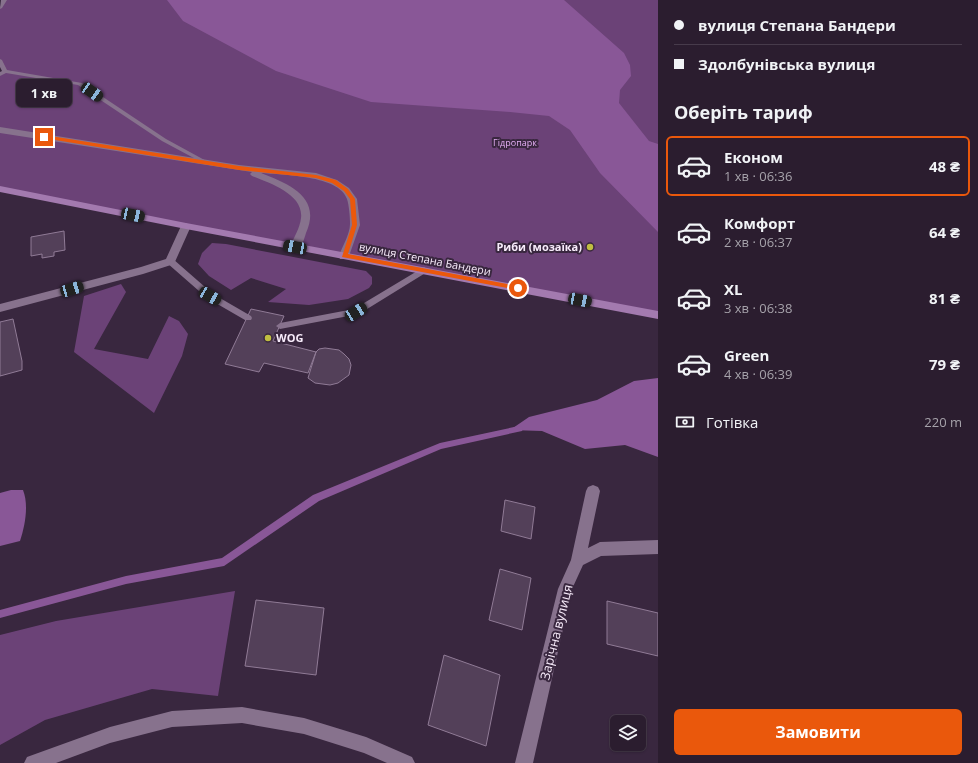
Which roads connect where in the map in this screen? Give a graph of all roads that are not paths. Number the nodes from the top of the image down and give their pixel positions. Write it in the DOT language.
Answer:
graph roads {
  1 [pos="4,0"];
  2 [pos="0,7"];
  3 [pos="0,61"];
  4 [pos="3,73"];
  5 [pos="0,130"];
  6 [pos="207,163"];
  7 [pos="239,168"];
  8 [pos="0,189"];
  9 [pos="186,226"];
  10 [pos="295,247"];
  11 [pos="344,256"];
  12 [pos="170,261"];
  13 [pos="424,270"];
  14 [pos="0,308"];
  15 [pos="658,315"];
  16 [pos="248,318"];
  17 [pos="280,326"];
  18 [pos="593,491"];
  19 [pos="658,547"];
  20 [pos="578,560"];
  21 [pos="33,763"];
  22 [pos="406,763"];
  23 [pos="524,763"];
  1 -- 2 [label="lane"];
  3 -- 4 [label="lane"];
  4 -- 6 [label="lane"];
  5 -- 6 [label="street"];
  6 -- 7 [label="street"];
  7 -- 10 [label="street"];
  7 -- 11 [label="street"];
  8 -- 9 [label="main road, вулиця Степана Бандери"];
  9 -- 10 [label="main road, вулиця Степана Бандери"];
  9 -- 12 [label="street"];
  10 -- 11 [label="main road, вулиця Степана Бандери"];
  11 -- 13 [label="main road, вулиця Степана Бандери"];
  12 -- 14 [label="street"];
  12 -- 16 [label="lane"];
  13 -- 15 [label="main road, вулиця Степана Бандери"];
  13 -- 17 [label="lane"];
  18 -- 20 [label="street, Зарічна вулиця"];
  19 -- 20 [label="street"];
  20 -- 23 [label="street, Зарічна вулиця"];
  21 -- 22 [label="street"];
}
